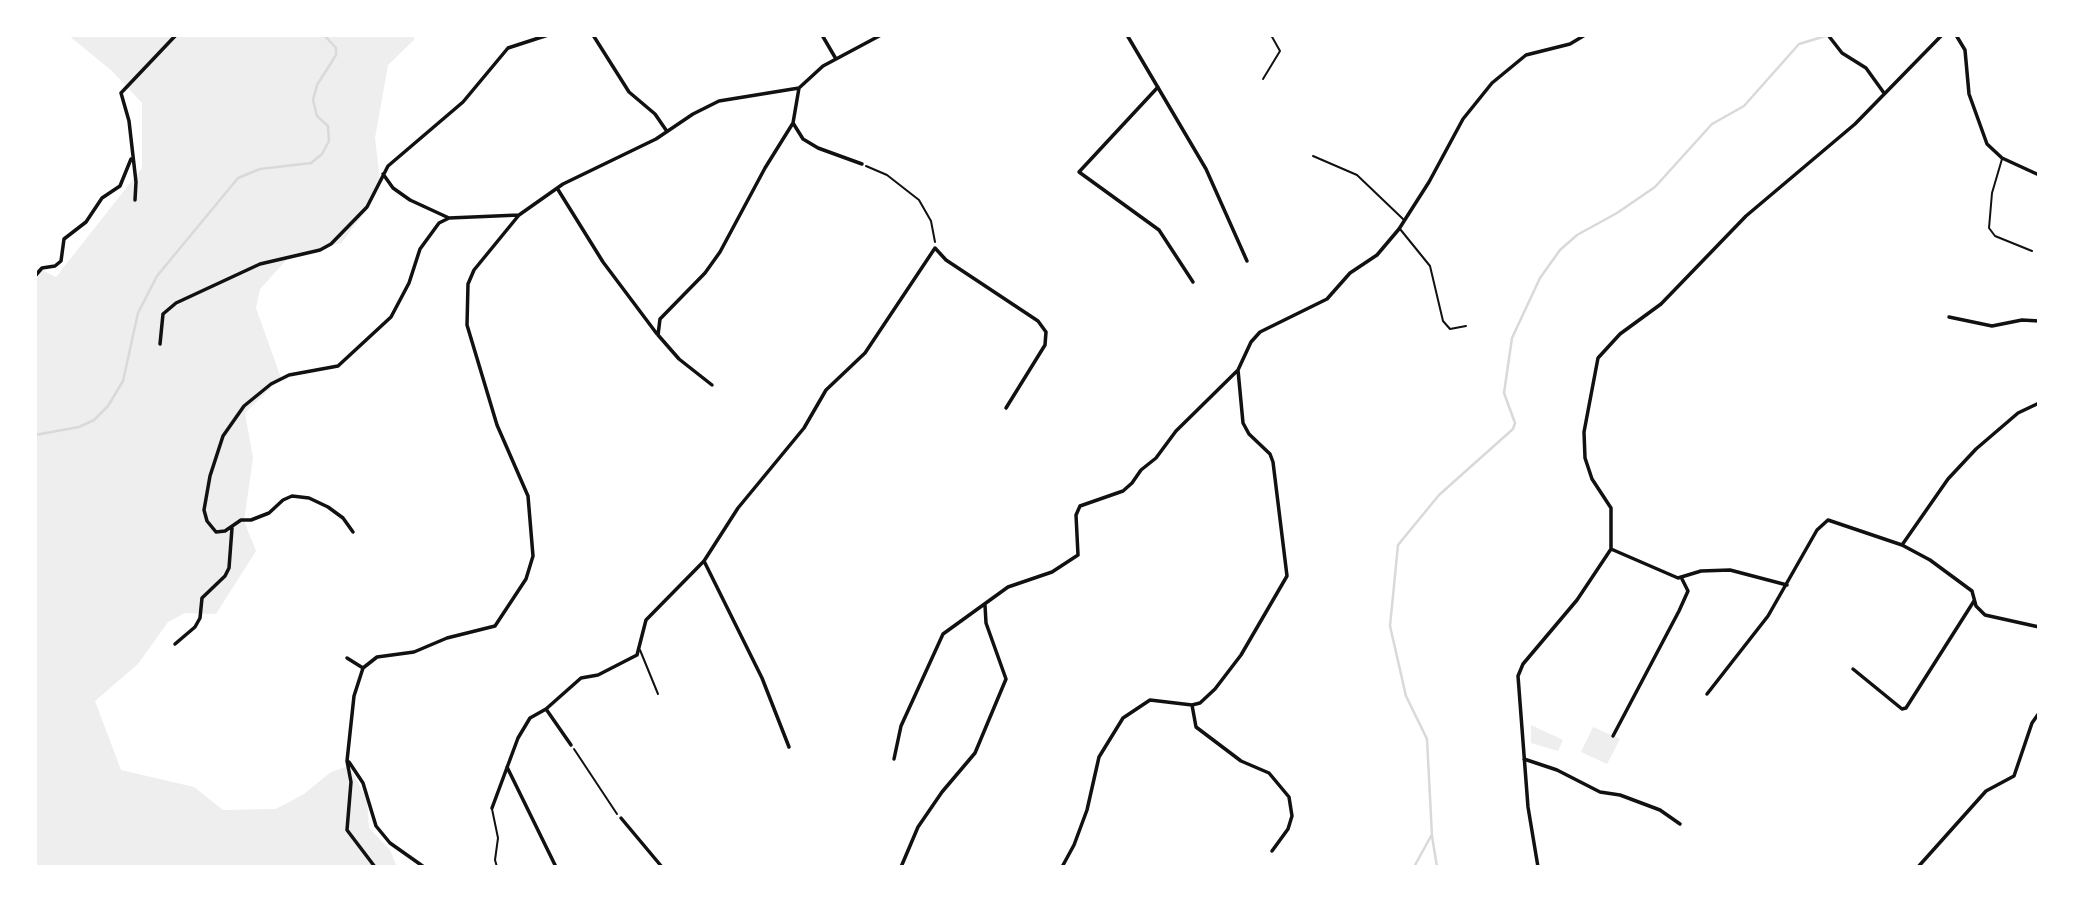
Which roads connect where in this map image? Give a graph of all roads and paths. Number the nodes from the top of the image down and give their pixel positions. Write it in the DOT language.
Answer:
graph roads {
  1 [pos="176,35"];
  2 [pos="548,35"];
  3 [pos="593,35"];
  4 [pos="822,35"];
  5 [pos="881,35"];
  6 [pos="1127,35"];
  7 [pos="1271,35"];
  8 [pos="1585,35"];
  9 [pos="1828,35"];
  10 [pos="1942,35"];
  11 [pos="1956,35"];
  12 [pos="836,59"];
  13 [pos="1263,79"];
  14 [pos="1158,87"];
  15 [pos="799,88"];
  16 [pos="1885,93"];
  17 [pos="793,123"];
  18 [pos="666,130"];
  19 [pos="1314,156"];
  20 [pos="131,158"];
  21 [pos="2002,158"];
  22 [pos="862,164"];
  23 [pos="383,174"];
  24 [pos="2039,175"];
  25 [pos="556,188"];
  26 [pos="135,200"];
  27 [pos="519,215"];
  28 [pos="449,218"];
  29 [pos="1404,220"];
  30 [pos="1399,229"];
  31 [pos="935,248"];
  32 [pos="2032,251"];
  33 [pos="1247,261"];
  34 [pos="35,276"];
  35 [pos="1194,282"];
  36 [pos="1949,317"];
  37 [pos="2039,321"];
  38 [pos="1466,326"];
  39 [pos="658,335"];
  40 [pos="160,344"];
  41 [pos="1238,370"];
  42 [pos="712,385"];
  43 [pos="2039,403"];
  44 [pos="1006,408"];
  45 [pos="232,528"];
  46 [pos="353,532"];
  47 [pos="1902,545"];
  48 [pos="1611,549"];
  49 [pos="704,561"];
  50 [pos="1682,578"];
  51 [pos="1787,585"];
  52 [pos="1975,599"];
  53 [pos="985,605"];
  54 [pos="2039,627"];
  55 [pos="175,644"];
  56 [pos="640,650"];
  57 [pos="347,659"];
  58 [pos="363,668"];
  59 [pos="1853,669"];
  60 [pos="658,694"];
  61 [pos="1707,694"];
  62 [pos="1192,705"];
  63 [pos="547,709"];
  64 [pos="2039,713"];
  65 [pos="1613,736"];
  66 [pos="571,745"];
  67 [pos="789,747"];
  68 [pos="894,759"];
  69 [pos="1524,759"];
  70 [pos="347,761"];
  71 [pos="507,767"];
  72 [pos="492,808"];
  73 [pos="621,818"];
  74 [pos="1680,824"];
  75 [pos="1272,851"];
  76 [pos="375,867"];
  77 [pos="424,867"];
  78 [pos="497,867"];
  79 [pos="556,867"];
  80 [pos="662,867"];
  81 [pos="901,867"];
  82 [pos="1062,867"];
  83 [pos="1538,867"];
  84 [pos="1918,867"];
  1 -- 20 [label="street"];
  2 -- 23 [label="street"];
  3 -- 18 [label="street"];
  4 -- 12 [label="street"];
  5 -- 12 [label="street"];
  6 -- 14 [label="street"];
  7 -- 13 [label="lane"];
  8 -- 29 [label="street"];
  9 -- 16 [label="street"];
  10 -- 16 [label="street"];
  11 -- 21 [label="street"];
  12 -- 15 [label="street"];
  14 -- 33 [label="street"];
  14 -- 35 [label="street"];
  15 -- 17 [label="street"];
  15 -- 18 [label="street"];
  16 -- 48 [label="street"];
  17 -- 22 [label="street"];
  17 -- 39 [label="street"];
  18 -- 25 [label="street"];
  19 -- 29 [label="lane"];
  20 -- 26 [label="street"];
  20 -- 34 [label="street"];
  21 -- 24 [label="street"];
  21 -- 32 [label="lane"];
  22 -- 31 [label="path"];
  23 -- 28 [label="street"];
  23 -- 40 [label="street"];
  25 -- 27 [label="street"];
  25 -- 39 [label="street"];
  27 -- 28 [label="street"];
  27 -- 58 [label="street"];
  28 -- 45 [label="street"];
  29 -- 30 [label="street"];
  30 -- 38 [label="lane"];
  30 -- 41 [label="street"];
  31 -- 44 [label="street"];
  31 -- 49 [label="street"];
  36 -- 37 [label="street"];
  39 -- 42 [label="street"];
  41 -- 53 [label="street"];
  41 -- 62 [label="street"];
  43 -- 47 [label="street"];
  45 -- 46 [label="street"];
  45 -- 55 [label="street"];
  47 -- 51 [label="street"];
  47 -- 52 [label="street"];
  48 -- 50 [label="street"];
  48 -- 69 [label="street"];
  49 -- 56 [label="street"];
  49 -- 67 [label="street"];
  50 -- 51 [label="street"];
  50 -- 65 [label="street"];
  51 -- 61 [label="street"];
  52 -- 54 [label="street"];
  52 -- 59 [label="street"];
  53 -- 68 [label="street"];
  53 -- 81 [label="street"];
  56 -- 60 [label="lane"];
  56 -- 63 [label="street"];
  57 -- 58 [label="street"];
  58 -- 70 [label="street"];
  62 -- 75 [label="street"];
  62 -- 82 [label="street"];
  63 -- 66 [label="street"];
  63 -- 71 [label="street"];
  64 -- 84 [label="street"];
  66 -- 73 [label="path"];
  69 -- 74 [label="street"];
  69 -- 83 [label="street"];
  70 -- 76 [label="street"];
  70 -- 77 [label="street"];
  71 -- 72 [label="street"];
  71 -- 79 [label="street"];
  72 -- 78 [label="lane"];
  73 -- 80 [label="street"];
}
